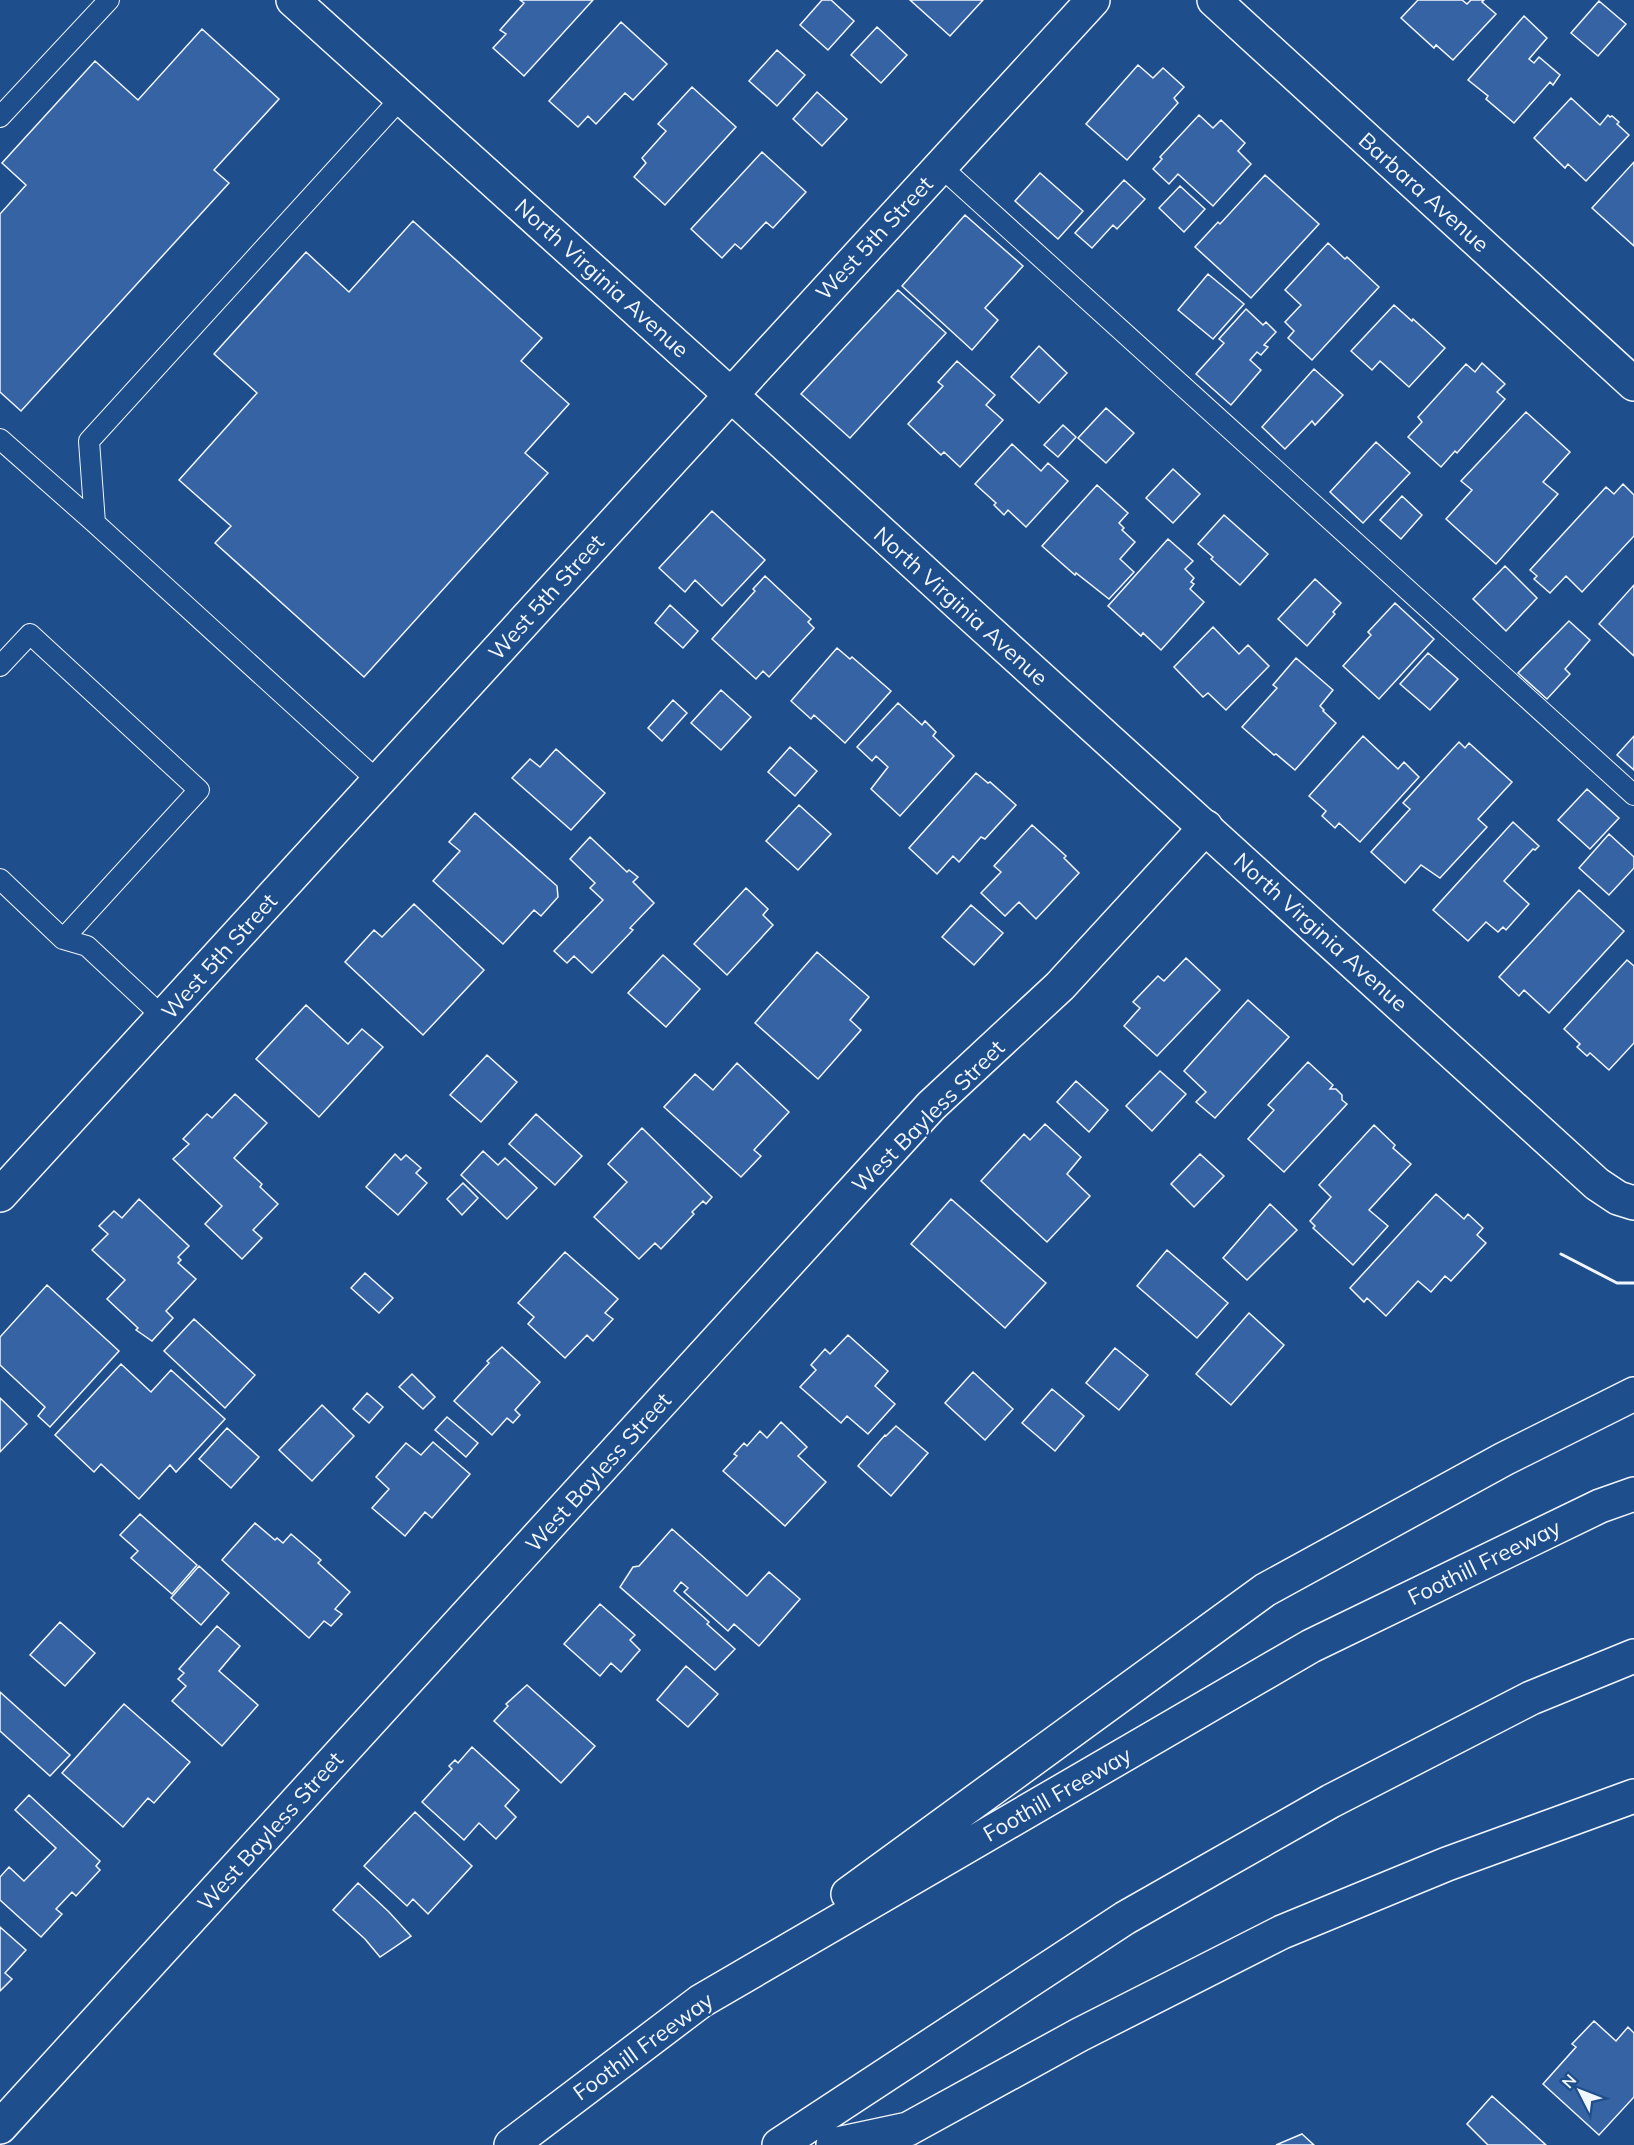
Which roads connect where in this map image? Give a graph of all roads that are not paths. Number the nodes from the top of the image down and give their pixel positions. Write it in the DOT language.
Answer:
graph roads {
  1 [pos="109,0"];
  2 [pos="293,0"];
  3 [pos="1093,0"];
  4 [pos="1214,0"];
  5 [pos="402,98"];
  6 [pos="0,117"];
  7 [pos="940,166"];
  8 [pos="1634,384"];
  9 [pos="731,394"];
  10 [pos="0,439"];
  11 [pos="95,523"];
  12 [pos="0,666"];
  13 [pos="378,781"];
  14 [pos="1634,795"];
  15 [pos="1206,827"];
  16 [pos="0,879"];
  17 [pos="63,939"];
  18 [pos="163,1017"];
  19 [pos="0,1195"];
  20 [pos="1634,1203"];
  21 [pos="1634,1394"];
  22 [pos="1634,1494"];
  23 [pos="1634,1656"];
  24 [pos="1634,1796"];
  25 [pos="701,2001"];
  26 [pos="0,2127"];
  27 [pos="511,2145"];
  28 [pos="779,2145"];
  29 [pos="833,2145"];
  1 -- 6 [label="lane"];
  2 -- 5 [label="main road, North Virginia Avenue"];
  3 -- 7 [label="main road, West 5th Street"];
  4 -- 8 [label="main road, Barbara Avenue"];
  5 -- 9 [label="main road, North Virginia Avenue"];
  5 -- 11 [label="lane"];
  7 -- 9 [label="main road, West 5th Street"];
  7 -- 14 [label="lane"];
  9 -- 13 [label="main road, West 5th Street"];
  9 -- 15 [label="main road, North Virginia Avenue"];
  10 -- 11 [label="lane"];
  11 -- 13 [label="lane"];
  12 -- 17 [label="lane"];
  13 -- 18 [label="main road, West 5th Street"];
  15 -- 20 [label="main road, North Virginia Avenue"];
  15 -- 26 [label="main road, West Bayless Street"];
  16 -- 17 [label="lane"];
  17 -- 18 [label="lane"];
  18 -- 19 [label="main road, West 5th Street"];
  21 -- 25 [label="main road"];
  22 -- 25 [label="main road, Foothill Freeway"];
  23 -- 28 [label="main road"];
  24 -- 29 [label="main road"];
  25 -- 27 [label="main road, Foothill Freeway"];
}
